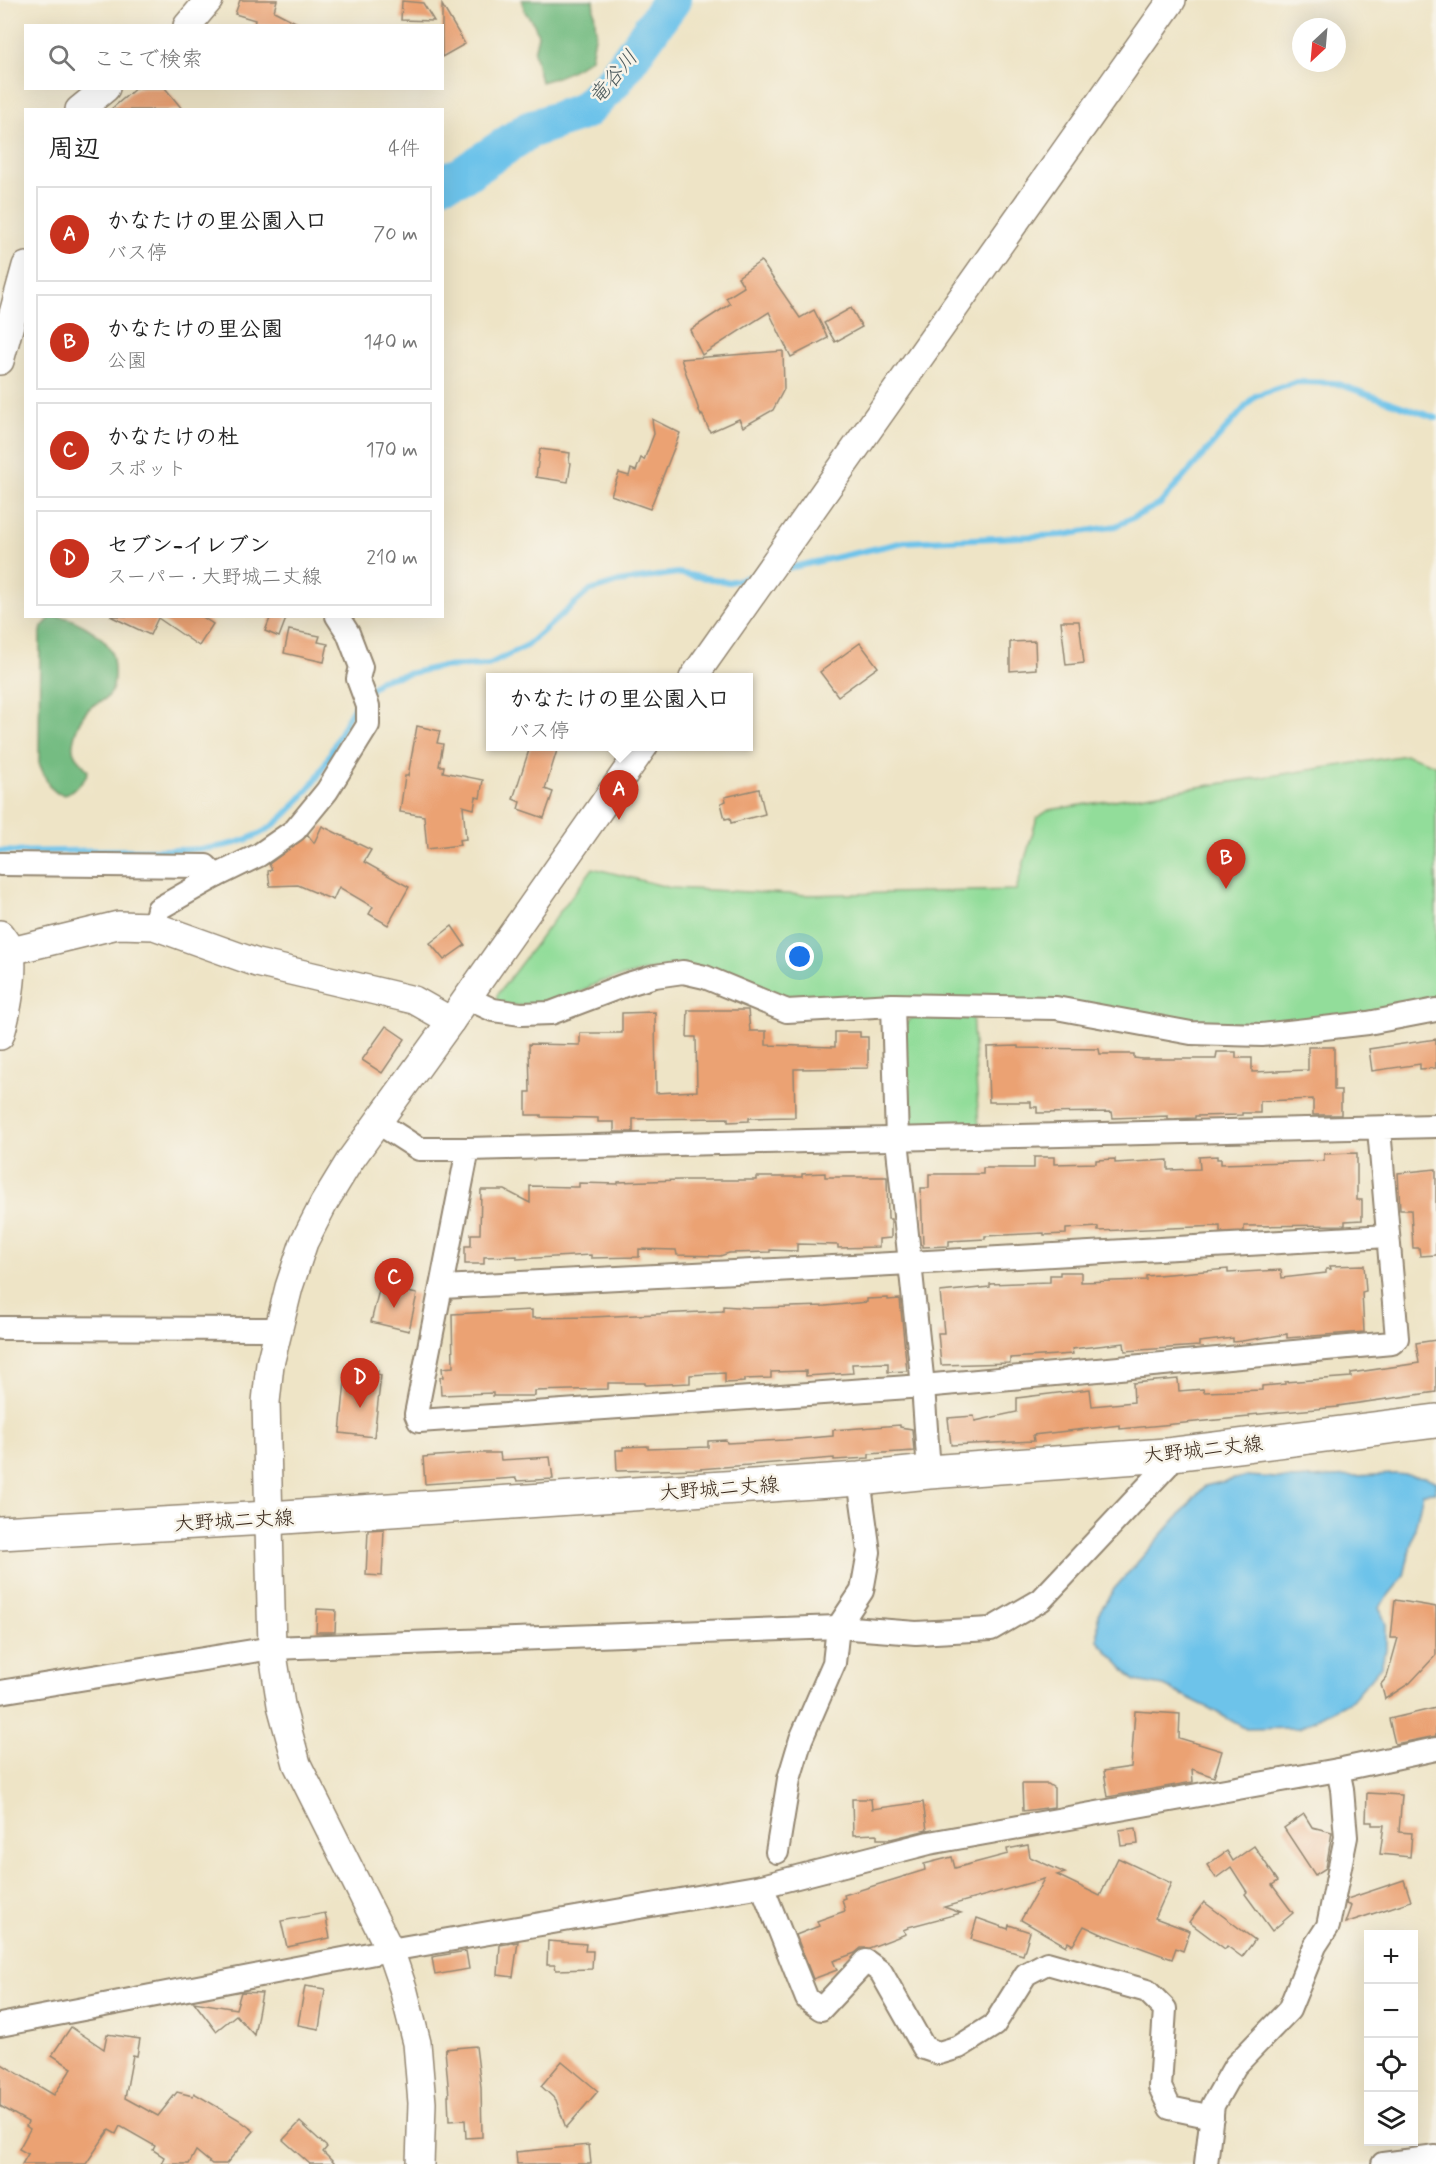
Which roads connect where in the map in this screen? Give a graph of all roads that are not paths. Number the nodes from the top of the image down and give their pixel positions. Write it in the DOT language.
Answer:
graph roads {
  1 [pos="209,0"];
  2 [pos="1172,0"];
  3 [pos="190,24"];
  4 [pos="104,90"];
  5 [pos="81,108"];
  6 [pos="22,278"];
  7 [pos="10,341"];
  8 [pos="338,618"];
  9 [pos="696,673"];
  10 [pos="641,751"];
  11 [pos="0,864"];
  12 [pos="216,876"];
  13 [pos="154,926"];
  14 [pos="5,942"];
  15 [pos="467,998"];
  16 [pos="893,1005"];
  17 [pos="1436,1011"];
  18 [pos="451,1021"];
  19 [pos="0,1036"];
  20 [pos="377,1122"];
  21 [pos="1436,1126"];
  22 [pos="1379,1129"];
  23 [pos="897,1140"];
  24 [pos="468,1149"];
  25 [pos="1388,1236"];
  26 [pos="910,1263"];
  27 [pos="442,1287"];
  28 [pos="0,1328"];
  29 [pos="277,1329"];
  30 [pos="922,1386"];
  31 [pos="1436,1421"];
  32 [pos="1166,1455"];
  33 [pos="929,1472"];
  34 [pos="859,1479"];
  35 [pos="269,1518"];
  36 [pos="0,1533"];
  37 [pos="838,1627"];
  38 [pos="272,1648"];
  39 [pos="0,1692"];
  40 [pos="1436,1749"];
  41 [pos="1338,1770"];
  42 [pos="777,1852"];
  43 [pos="762,1886"];
  44 [pos="390,1950"];
  45 [pos="0,2025"];
  46 [pos="1212,2117"];
  47 [pos="1436,2157"];
  48 [pos="420,2164"];
  49 [pos="1206,2164"];
  50 [pos="1383,2164"];
  1 -- 3 [label="street"];
  2 -- 9 [label="street"];
  4 -- 5 [label="street"];
  6 -- 7 [label="street"];
  8 -- 12 [label="street"];
  10 -- 15 [label="street"];
  11 -- 12 [label="street"];
  12 -- 13 [label="street"];
  13 -- 14 [label="street"];
  13 -- 18 [label="street"];
  14 -- 19 [label="street"];
  15 -- 16 [label="street"];
  15 -- 18 [label="street"];
  16 -- 17 [label="street"];
  16 -- 23 [label="street"];
  18 -- 20 [label="street"];
  20 -- 24 [label="street"];
  20 -- 29 [label="street"];
  21 -- 22 [label="street"];
  22 -- 23 [label="street"];
  22 -- 25 [label="street"];
  23 -- 24 [label="street"];
  23 -- 26 [label="street"];
  24 -- 27 [label="street"];
  25 -- 26 [label="street"];
  25 -- 30 [label="street"];
  26 -- 27 [label="street"];
  26 -- 30 [label="street"];
  27 -- 30 [label="street"];
  28 -- 29 [label="street"];
  29 -- 35 [label="street"];
  30 -- 33 [label="street"];
  31 -- 32 [label="main road, 大野城二丈線"];
  32 -- 33 [label="main road, 大野城二丈線"];
  32 -- 37 [label="street"];
  33 -- 34 [label="main road, 大野城二丈線"];
  34 -- 35 [label="main road, 大野城二丈線"];
  34 -- 37 [label="street"];
  35 -- 36 [label="main road, 大野城二丈線"];
  35 -- 38 [label="street"];
  37 -- 38 [label="street"];
  37 -- 42 [label="street"];
  38 -- 39 [label="street"];
  38 -- 44 [label="street"];
  40 -- 41 [label="street"];
  41 -- 43 [label="street"];
  41 -- 46 [label="street"];
  43 -- 44 [label="street"];
  43 -- 46 [label="street"];
  44 -- 45 [label="street"];
  44 -- 48 [label="street"];
  46 -- 49 [label="street"];
  47 -- 50 [label="street"];
}
